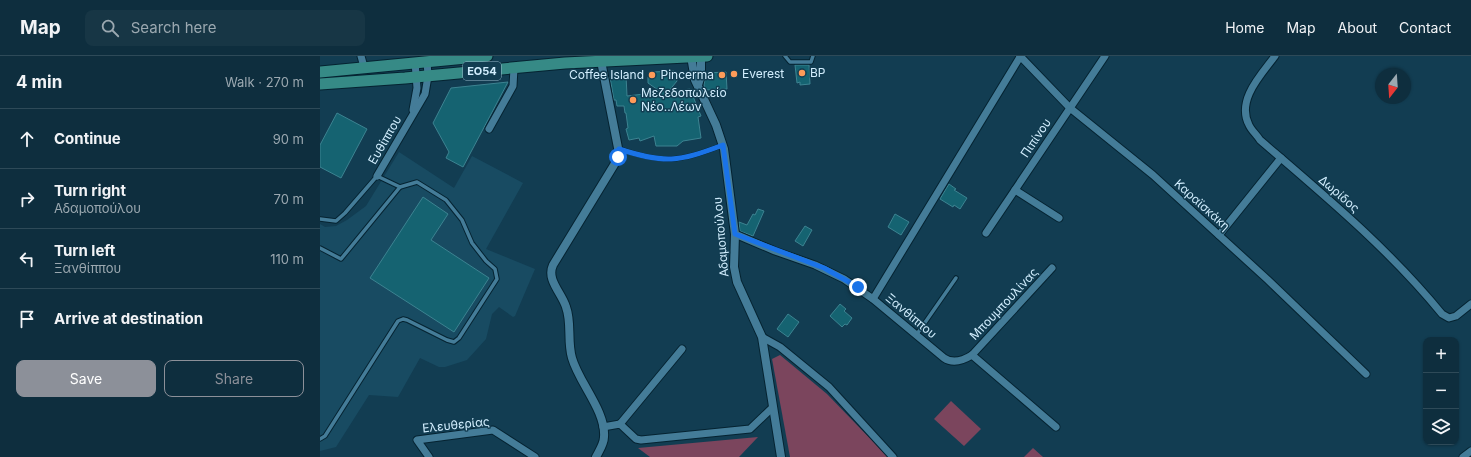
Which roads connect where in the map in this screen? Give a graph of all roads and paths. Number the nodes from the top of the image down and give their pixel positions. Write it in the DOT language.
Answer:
graph roads {
  1 [pos="487,56"];
  2 [pos="696,56"];
  3 [pos="707,56"];
  4 [pos="785,56"];
  5 [pos="813,56"];
  6 [pos="1020,56"];
  7 [pos="1105,56"];
  8 [pos="1275,56"];
  9 [pos="597,58"];
  10 [pos="363,61"];
  11 [pos="427,61"];
  12 [pos="415,62"];
  13 [pos="514,68"];
  14 [pos="320,72"];
  15 [pos="428,76"];
  16 [pos="416,77"];
  17 [pos="320,84"];
  18 [pos="1070,108"];
  19 [pos="411,116"];
  20 [pos="490,129"];
  21 [pos="723,145"];
  22 [pos="619,149"];
  23 [pos="1281,158"];
  24 [pos="377,176"];
  25 [pos="400,187"];
  26 [pos="1015,190"];
  27 [pos="1059,218"];
  28 [pos="320,219"];
  29 [pos="986,233"];
  30 [pos="735,234"];
  31 [pos="1219,235"];
  32 [pos="320,248"];
  33 [pos="1052,268"];
  34 [pos="956,278"];
  35 [pos="873,299"];
  36 [pos="1471,304"];
  37 [pos="917,334"];
  38 [pos="762,337"];
  39 [pos="682,349"];
  40 [pos="972,355"];
  41 [pos="1366,374"];
  42 [pos="772,408"];
  43 [pos="620,424"];
  44 [pos="603,427"];
  45 [pos="1056,427"];
  46 [pos="320,439"];
  47 [pos="1471,451"];
  48 [pos="429,457"];
  49 [pos="535,457"];
  50 [pos="596,457"];
  51 [pos="781,457"];
  52 [pos="893,457"];
  53 [pos="1463,457"];
  1 -- 11 [label="main road, ΕΟ54"];
  2 -- 3 [label="main road, ΕΟ54"];
  2 -- 9 [label="main road, ΕΟ54"];
  2 -- 21 [label="street, Αδαμοπούλου"];
  4 -- 5 [label="lane"];
  6 -- 18 [label="street, Καραϊσκάκη"];
  6 -- 35 [label="street, Καραϊσκάκη"];
  7 -- 18 [label="street, Πιπίνου"];
  8 -- 23 [label="street, Δωρίδος"];
  9 -- 13 [label="main road, ΕΟ54"];
  9 -- 22 [label="street"];
  10 -- 12 [label="main road, ΕΟ54"];
  10 -- 14 [label="main road, ΕΟ54"];
  11 -- 12 [label="main road, ΕΟ54"];
  11 -- 15 [label="street, Ευθίππου"];
  12 -- 16 [label="street, Ευθίππου"];
  13 -- 15 [label="main road, ΕΟ54"];
  13 -- 20 [label="street"];
  15 -- 16 [label="main road, ΕΟ54"];
  15 -- 19 [label="street, Ευθίππου"];
  16 -- 17 [label="main road, ΕΟ54"];
  16 -- 19 [label="street, Ευθίππου"];
  18 -- 26 [label="street, Πιπίνου"];
  18 -- 31 [label="street, Καραϊσκάκη"];
  19 -- 24 [label="street, Ευθίππου"];
  21 -- 22 [label="lane"];
  21 -- 30 [label="street, Αδαμοπούλου"];
  22 -- 44 [label="street"];
  23 -- 31 [label="street"];
  23 -- 36 [label="street, Δωρίδος"];
  24 -- 25 [label="lane"];
  24 -- 28 [label="lane"];
  25 -- 32 [label="lane"];
  25 -- 46 [label="lane"];
  26 -- 27 [label="street"];
  26 -- 29 [label="street, Πιπίνου"];
  30 -- 35 [label="street, Ξανθίππου"];
  30 -- 38 [label="street, Αδαμοπούλου"];
  31 -- 41 [label="street, Καραϊσκάκη"];
  33 -- 40 [label="street, Μπουμπουλίνας"];
  34 -- 37 [label="lane"];
  35 -- 37 [label="street, Ξανθίππου"];
  37 -- 40 [label="street, Ξανθίππου"];
  38 -- 42 [label="street, Αδαμοπούλου"];
  38 -- 52 [label="street"];
  39 -- 43 [label="street"];
  40 -- 45 [label="street"];
  42 -- 43 [label="street"];
  42 -- 51 [label="street, Αδαμοπούλου"];
  43 -- 44 [label="street"];
  44 -- 50 [label="street"];
  47 -- 53 [label="street"];
  48 -- 49 [label="street, Ελευθερίας"];
}
